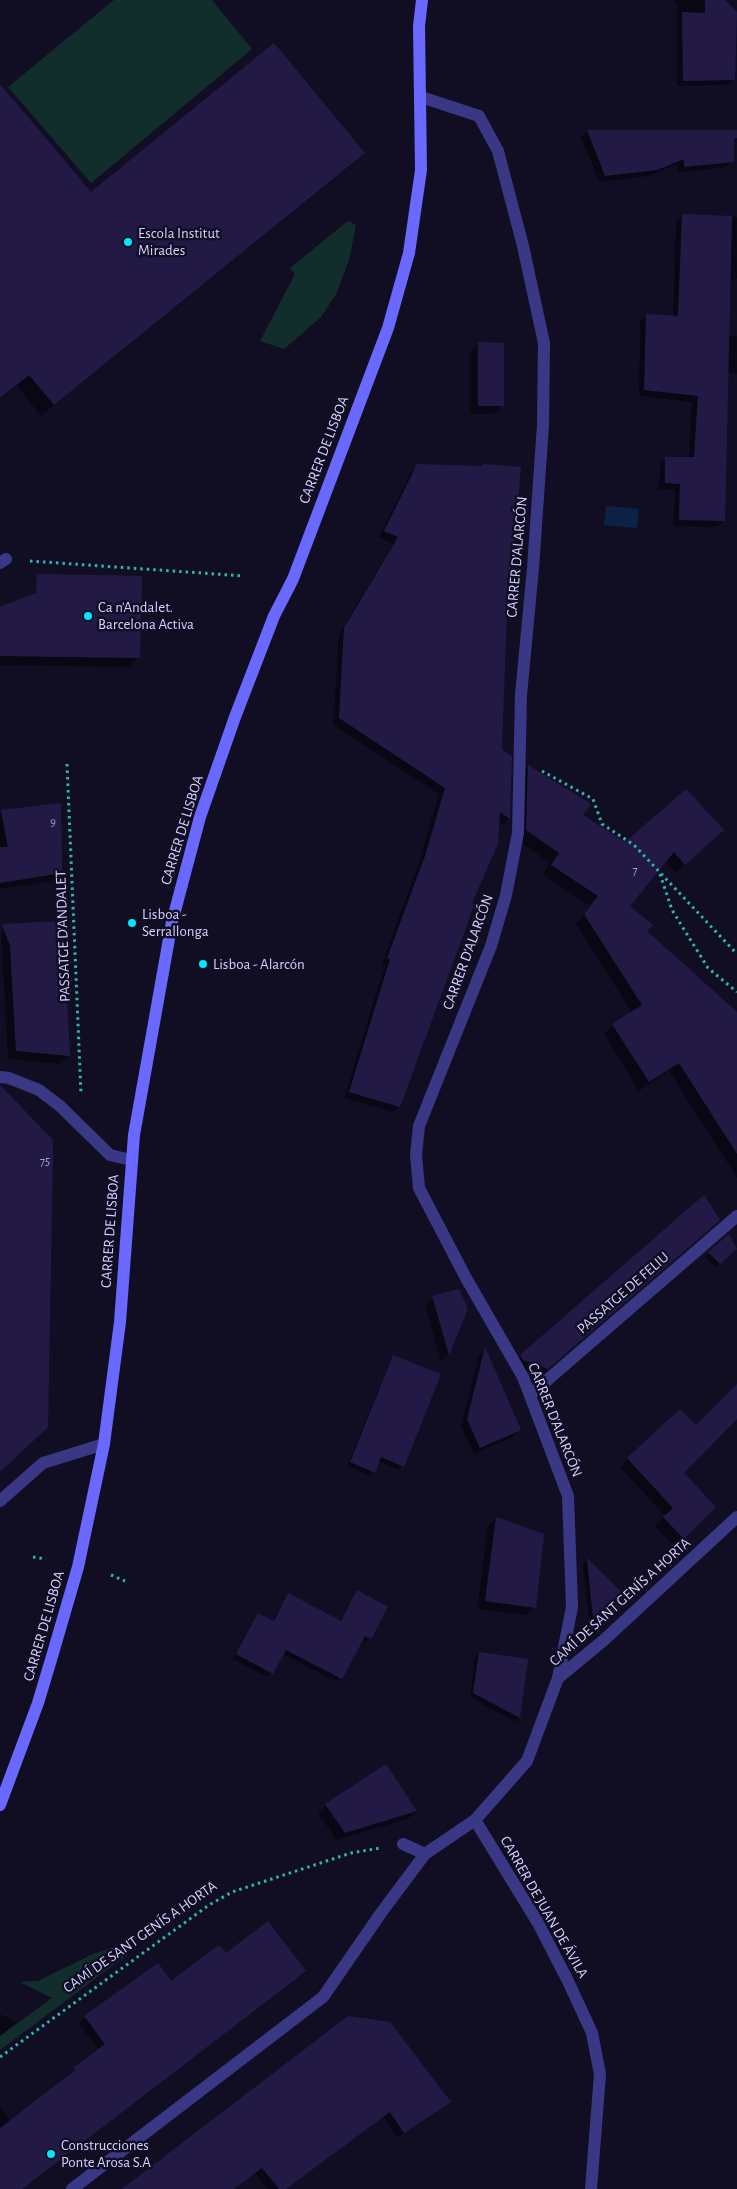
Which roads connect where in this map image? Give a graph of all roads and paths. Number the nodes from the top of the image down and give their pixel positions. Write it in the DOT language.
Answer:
graph roads {
  1 [pos="422,0"];
  2 [pos="421,97"];
  3 [pos="3,561"];
  4 [pos="244,576"];
  5 [pos="520,759"];
  6 [pos="67,764"];
  7 [pos="660,874"];
  8 [pos="737,954"];
  9 [pos="737,992"];
  10 [pos="0,1077"];
  11 [pos="81,1096"];
  12 [pos="131,1160"];
  13 [pos="737,1216"];
  14 [pos="530,1395"];
  15 [pos="104,1444"];
  16 [pos="0,1501"];
  17 [pos="737,1517"];
  18 [pos="33,1557"];
  19 [pos="46,1559"];
  20 [pos="111,1576"];
  21 [pos="125,1581"];
  22 [pos="558,1678"];
  23 [pos="0,1805"];
  24 [pos="475,1820"];
  25 [pos="403,1844"];
  26 [pos="425,1854"];
  27 [pos="0,2057"];
  28 [pos="72,2189"];
  29 [pos="591,2189"];
  1 -- 2 [label="street, CARRER DE LISBOA"];
  2 -- 5 [label="street, CARRER D'ALARCÓN"];
  2 -- 12 [label="street, CARRER DE LISBOA"];
  3 -- 4 [label="path"];
  5 -- 7 [label="path"];
  5 -- 14 [label="street, CARRER D'ALARCÓN"];
  6 -- 11 [label="path, PASSATGE D'ANDALET"];
  7 -- 8 [label="path"];
  7 -- 9 [label="path"];
  10 -- 12 [label="street"];
  12 -- 15 [label="street, CARRER DE LISBOA"];
  13 -- 14 [label="street, PASSATGE DE FELIU"];
  14 -- 22 [label="street, CARRER D'ALARCÓN"];
  15 -- 16 [label="street"];
  15 -- 23 [label="street, CARRER DE LISBOA"];
  17 -- 22 [label="street, CAMÍ DE SANT GENÍS A HORTA"];
  18 -- 19 [label="path, CARRER DE LISBOA"];
  20 -- 21 [label="path"];
  22 -- 24 [label="street, CAMÍ DE SANT GENÍS A HORTA"];
  24 -- 26 [label="street, CAMÍ DE SANT GENÍS A HORTA"];
  24 -- 29 [label="street, CARRER DE JUAN DE ÁVILA"];
  25 -- 26 [label="street"];
  25 -- 27 [label="path, CAMÍ DE SANT GENÍS A HORTA"];
  26 -- 28 [label="street, CAMÍ DE SANT GENÍS A HORTA"];
}
